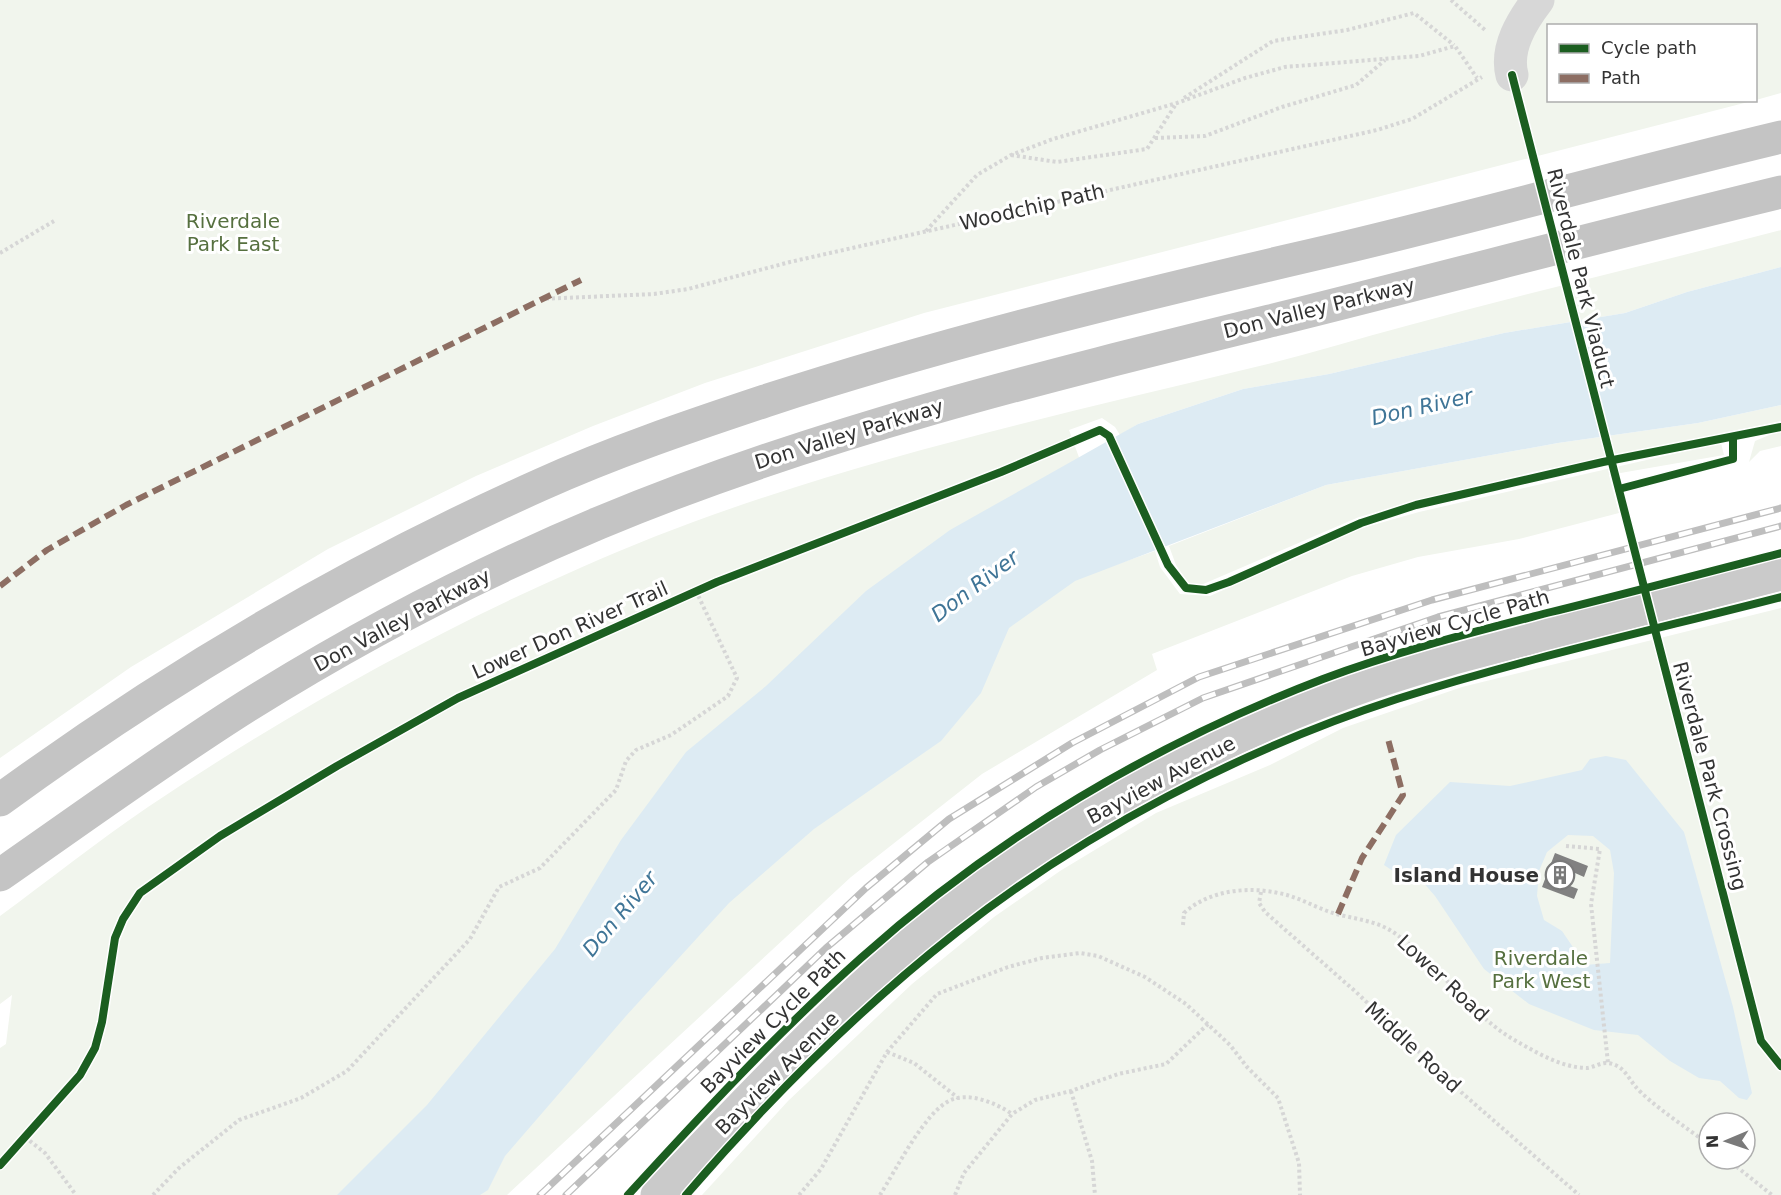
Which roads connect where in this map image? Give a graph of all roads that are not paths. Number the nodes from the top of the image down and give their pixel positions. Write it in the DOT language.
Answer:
graph roads {
  1 [pos="1538,0"];
  2 [pos="1511,67"];
  3 [pos="1781,137"];
  4 [pos="1781,192"];
  5 [pos="1781,574"];
  6 [pos="0,800"];
  7 [pos="0,875"];
  8 [pos="657,1195"];
  1 -- 2 [label="lane"];
  3 -- 6 [label="highway"];
  4 -- 7 [label="highway, Don Valley Parkway"];
  5 -- 8 [label="main road, Bayview Avenue"];
}
